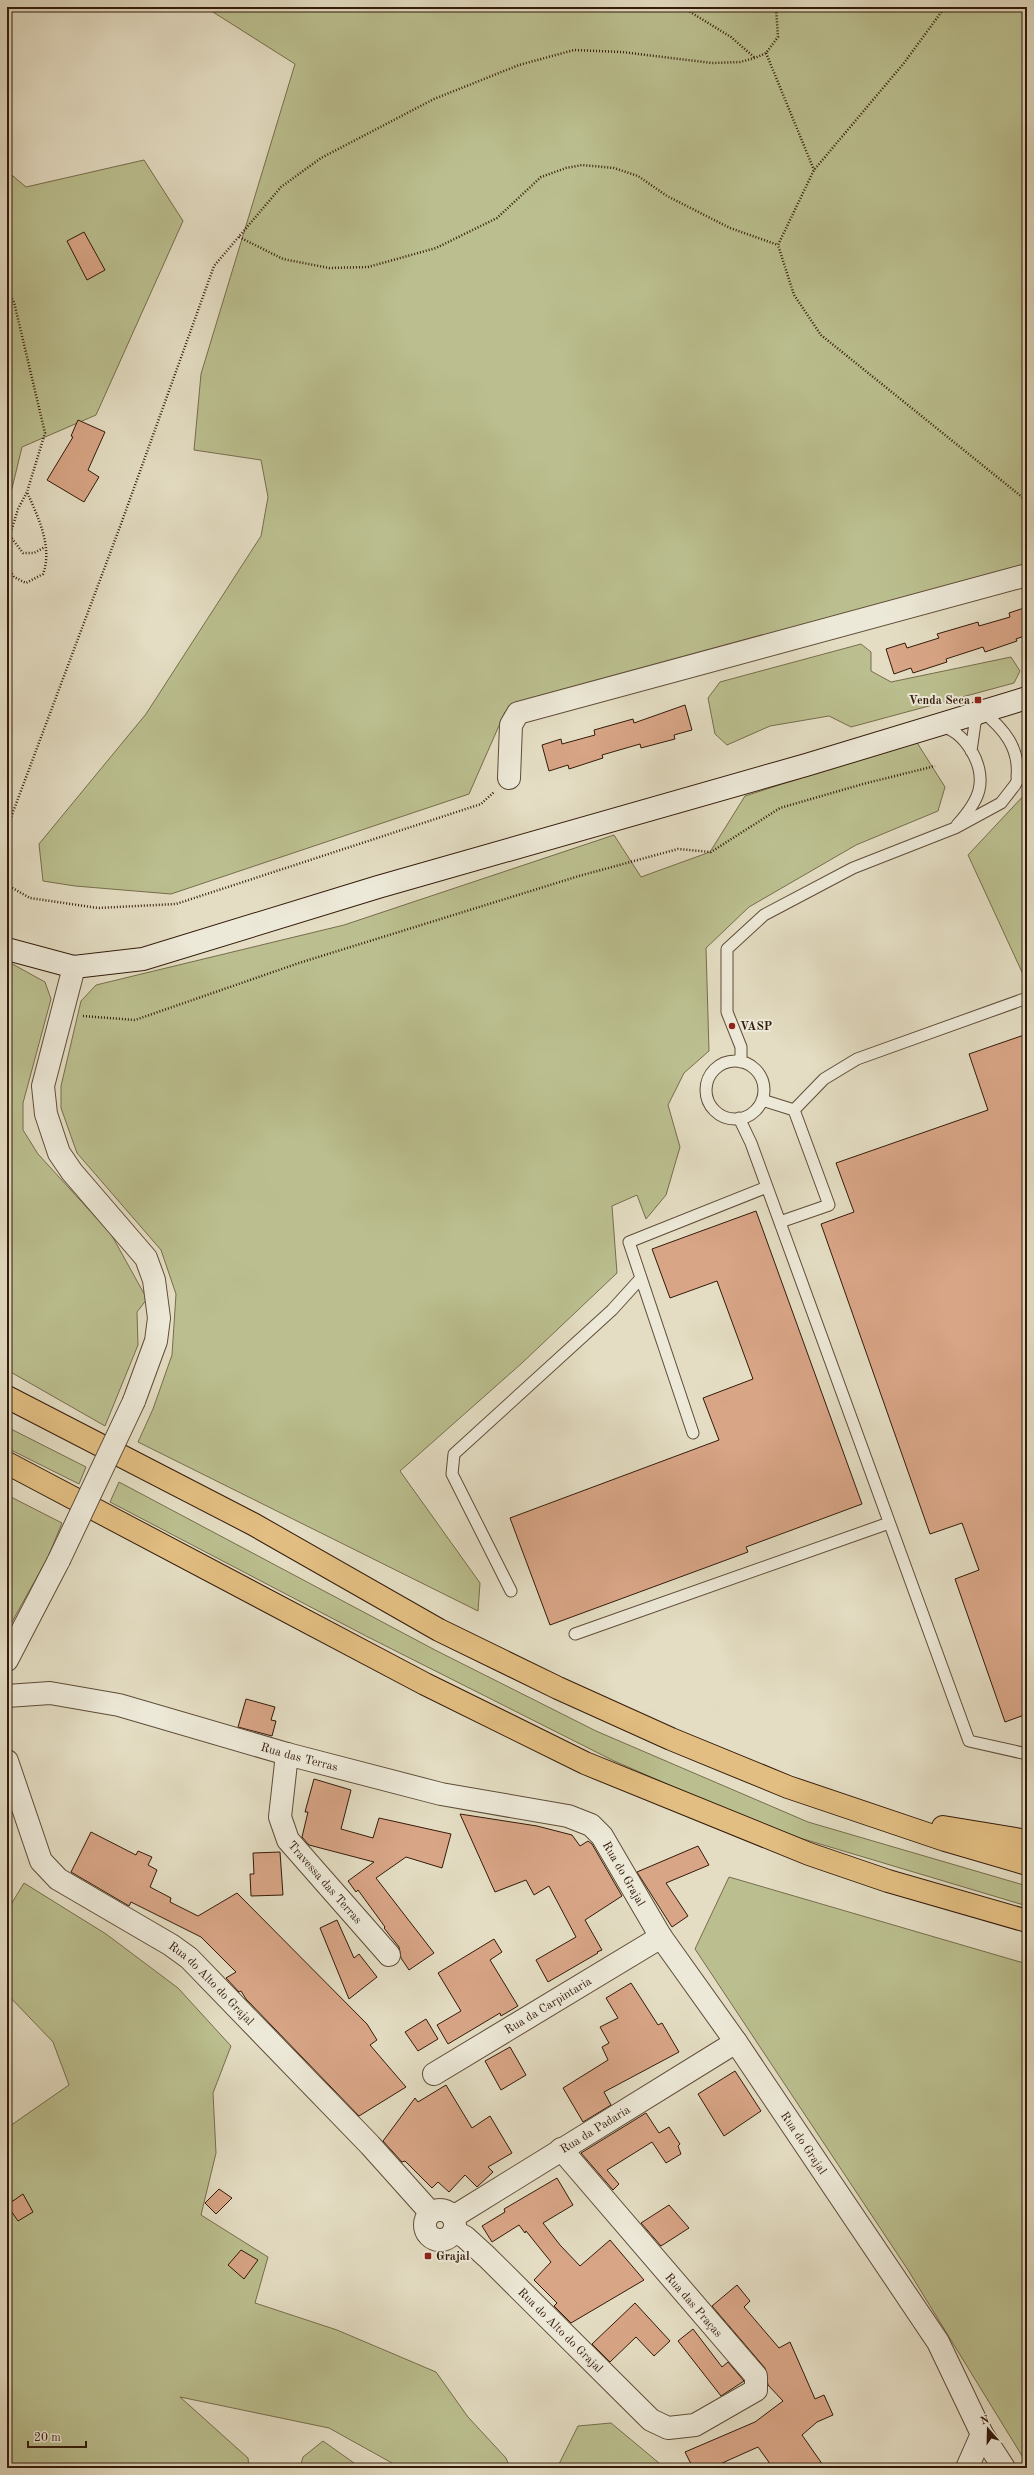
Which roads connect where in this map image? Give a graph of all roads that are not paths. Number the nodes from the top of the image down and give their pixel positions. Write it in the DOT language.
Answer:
graph roads {
  1 [pos="1027,575"];
  2 [pos="1027,698"];
  3 [pos="982,711"];
  4 [pos="936,725"];
  5 [pos="971,751"];
  6 [pos="1027,762"];
  7 [pos="509,778"];
  8 [pos="1015,785"];
  9 [pos="976,799"];
  10 [pos="985,812"];
  11 [pos="954,828"];
  12 [pos="7,949"];
  13 [pos="74,967"];
  14 [pos="1027,998"];
  15 [pos="741,1062"];
  16 [pos="762,1100"];
  17 [pos="794,1110"];
  18 [pos="739,1118"];
  19 [pos="767,1187"];
  20 [pos="780,1222"];
  21 [pos="641,1278"];
  22 [pos="7,1397"];
  23 [pos="693,1433"];
  24 [pos="7,1463"];
  25 [pos="889,1523"];
  26 [pos="511,1591"];
  27 [pos="574,1634"];
  28 [pos="7,1660"];
  29 [pos="7,1696"];
  30 [pos="287,1754"];
  31 [pos="1027,1754"];
  32 [pos="7,1761"];
  33 [pos="867,1814"];
  34 [pos="591,1825"];
  35 [pos="1027,1841"];
  36 [pos="1027,1864"];
  37 [pos="991,1912"];
  38 [pos="1027,1921"];
  39 [pos="1027,1928"];
  40 [pos="661,1937"];
  41 [pos="389,1955"];
  42 [pos="736,2042"];
  43 [pos="434,2074"];
  44 [pos="561,2149"];
  45 [pos="430,2212"];
  46 [pos="453,2224"];
  47 [pos="668,2428"];
  48 [pos="982,2434"];
  49 [pos="967,2468"];
  50 [pos="1004,2468"];
  1 -- 7 [label="street"];
  2 -- 3 [label="street"];
  3 -- 4 [label="street"];
  3 -- 5 [label="lane"];
  3 -- 8 [label="lane"];
  4 -- 5 [label="lane"];
  4 -- 13 [label="street"];
  5 -- 9 [label="lane"];
  6 -- 8 [label="lane"];
  8 -- 10 [label="lane"];
  9 -- 10 [label="lane"];
  9 -- 11 [label="lane"];
  10 -- 11 [label="lane"];
  11 -- 15 [label="lane"];
  12 -- 13 [label="street"];
  13 -- 28 [label="street, bridge"];
  14 -- 17 [label="lane"];
  15 -- 16 [label="lane"];
  15 -- 18 [label="lane"];
  16 -- 17 [label="lane"];
  16 -- 18 [label="lane"];
  17 -- 20 [label="lane"];
  18 -- 19 [label="lane"];
  19 -- 20 [label="lane"];
  19 -- 21 [label="lane"];
  20 -- 25 [label="lane"];
  21 -- 23 [label="lane"];
  21 -- 26 [label="lane"];
  22 -- 33 [label="highway"];
  24 -- 37 [label="highway"];
  25 -- 27 [label="lane"];
  25 -- 31 [label="lane"];
  29 -- 30 [label="street, Rua das Terras"];
  30 -- 34 [label="street, Rua das Terras"];
  30 -- 41 [label="street, Travessa das Terras"];
  32 -- 45 [label="street, Rua do Alto do Grajal"];
  33 -- 35 [label="highway"];
  33 -- 36 [label="highway"];
  34 -- 40 [label="street, Rua do Grajal"];
  37 -- 38 [label="highway"];
  37 -- 39 [label="highway"];
  40 -- 42 [label="street, Rua do Grajal"];
  40 -- 43 [label="street, Rua da Carpintaria"];
  42 -- 44 [label="street, Rua da Padaria"];
  42 -- 48 [label="street, Rua do Grajal"];
  44 -- 46 [label="street, Rua da Padaria"];
  44 -- 47 [label="street, Rua das Praças"];
  45 -- 46 [label="street, Rua da Padaria"];
  46 -- 47 [label="street, Rua do Alto do Grajal"];
  48 -- 49 [label="street"];
  48 -- 50 [label="street, Rua do Grajal"];
}
